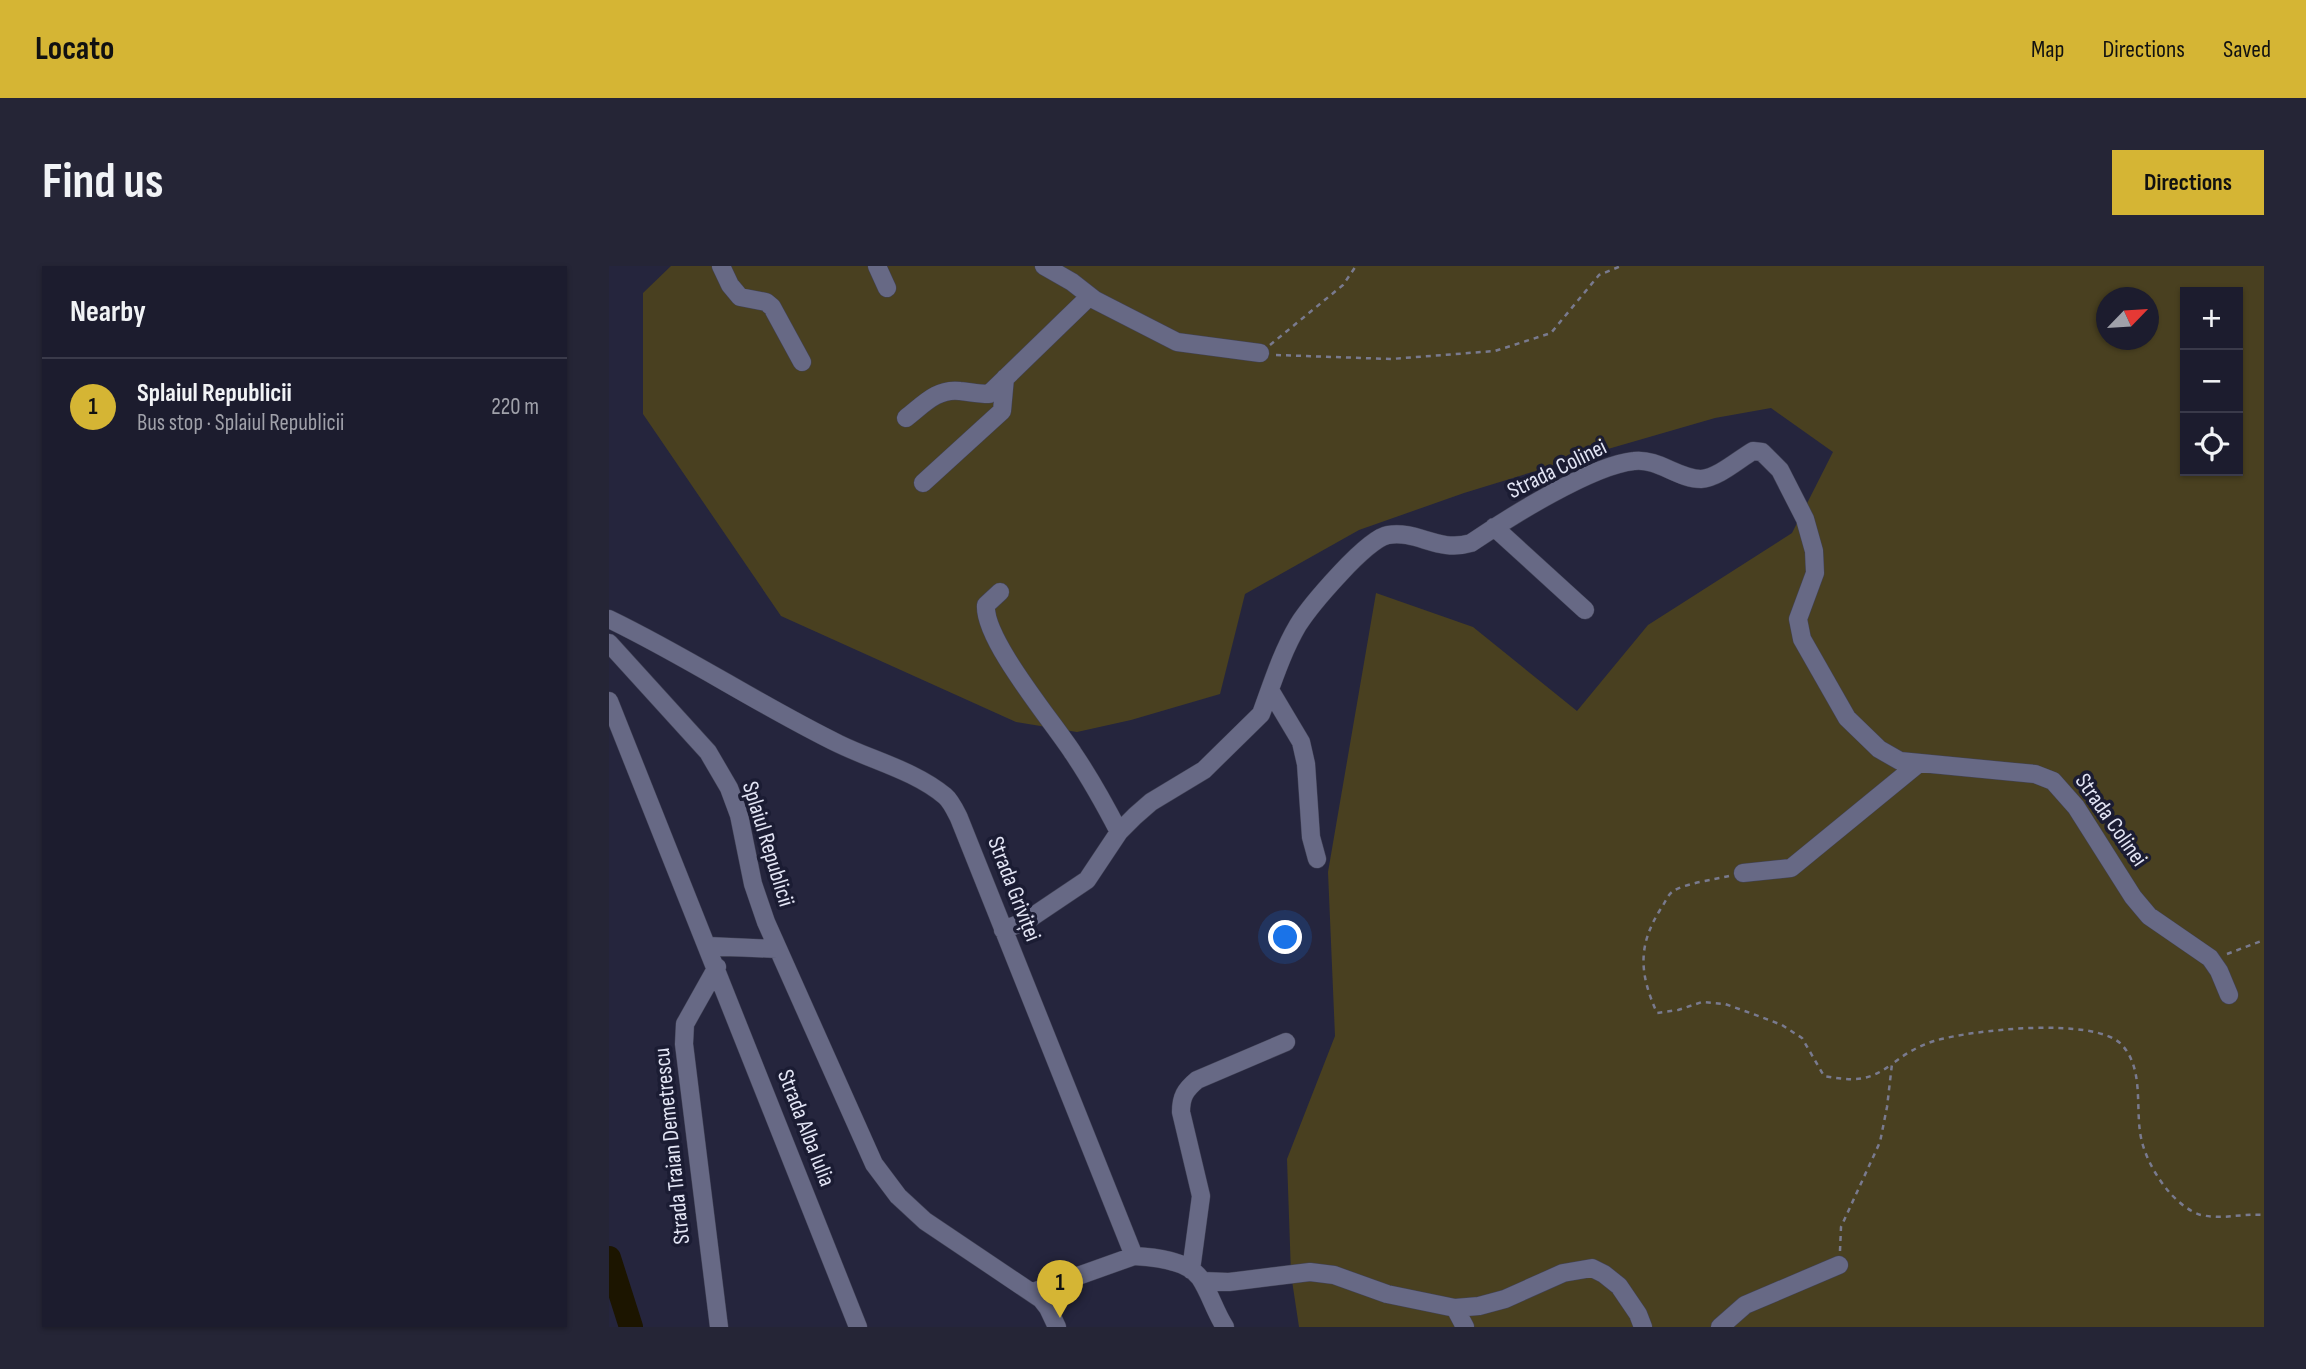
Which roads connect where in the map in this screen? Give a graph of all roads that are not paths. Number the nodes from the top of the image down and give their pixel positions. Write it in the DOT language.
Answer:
graph roads {
  1 [pos="721,266"];
  2 [pos="877,266"];
  3 [pos="1044,266"];
  4 [pos="887,288"];
  5 [pos="1090,296"];
  6 [pos="1259,353"];
  7 [pos="802,362"];
  8 [pos="1005,378"];
  9 [pos="906,418"];
  10 [pos="923,483"];
  11 [pos="1494,527"];
  12 [pos="1000,592"];
  13 [pos="1585,610"];
  14 [pos="609,619"];
  15 [pos="609,643"];
  16 [pos="1269,690"];
  17 [pos="609,701"];
  18 [pos="1918,764"];
  19 [pos="1119,832"];
  20 [pos="1317,859"];
  21 [pos="1743,873"];
  22 [pos="1003,930"];
  23 [pos="708,946"];
  24 [pos="777,949"];
  25 [pos="716,967"];
  26 [pos="2229,995"];
  27 [pos="1286,1042"];
  28 [pos="1134,1256"];
  29 [pos="1839,1265"];
  30 [pos="1196,1275"];
  31 [pos="1033,1292"];
  32 [pos="1455,1308"];
  33 [pos="719,1327"];
  34 [pos="858,1327"];
  35 [pos="1057,1327"];
  36 [pos="1225,1327"];
  37 [pos="1465,1327"];
  38 [pos="1643,1327"];
  39 [pos="1720,1327"];
  1 -- 7 [label="street"];
  2 -- 4 [label="street"];
  3 -- 5 [label="street"];
  5 -- 6 [label="street"];
  5 -- 8 [label="street"];
  8 -- 9 [label="street"];
  8 -- 10 [label="street"];
  11 -- 13 [label="street"];
  11 -- 16 [label="street, Strada Colinei"];
  11 -- 18 [label="street, Strada Colinei"];
  12 -- 19 [label="street"];
  14 -- 22 [label="street, Strada Griviței"];
  15 -- 24 [label="street, Splaiul Republicii"];
  16 -- 19 [label="street, Strada Colinei"];
  16 -- 20 [label="street"];
  17 -- 23 [label="street, Strada Alba Iulia"];
  18 -- 21 [label="street"];
  18 -- 26 [label="street, Strada Colinei"];
  19 -- 22 [label="street, Strada Colinei"];
  22 -- 28 [label="street, Strada Griviței"];
  23 -- 24 [label="street"];
  23 -- 25 [label="street, Strada Alba Iulia"];
  24 -- 31 [label="street, Splaiul Republicii"];
  25 -- 33 [label="street, Strada Traian Demetrescu"];
  25 -- 34 [label="street, Strada Alba Iulia"];
  27 -- 30 [label="street"];
  28 -- 30 [label="street"];
  28 -- 31 [label="street"];
  29 -- 39 [label="street"];
  30 -- 32 [label="street"];
  30 -- 36 [label="street"];
  31 -- 35 [label="street, Splaiul Republicii"];
  32 -- 37 [label="street"];
  32 -- 38 [label="street"];
}
